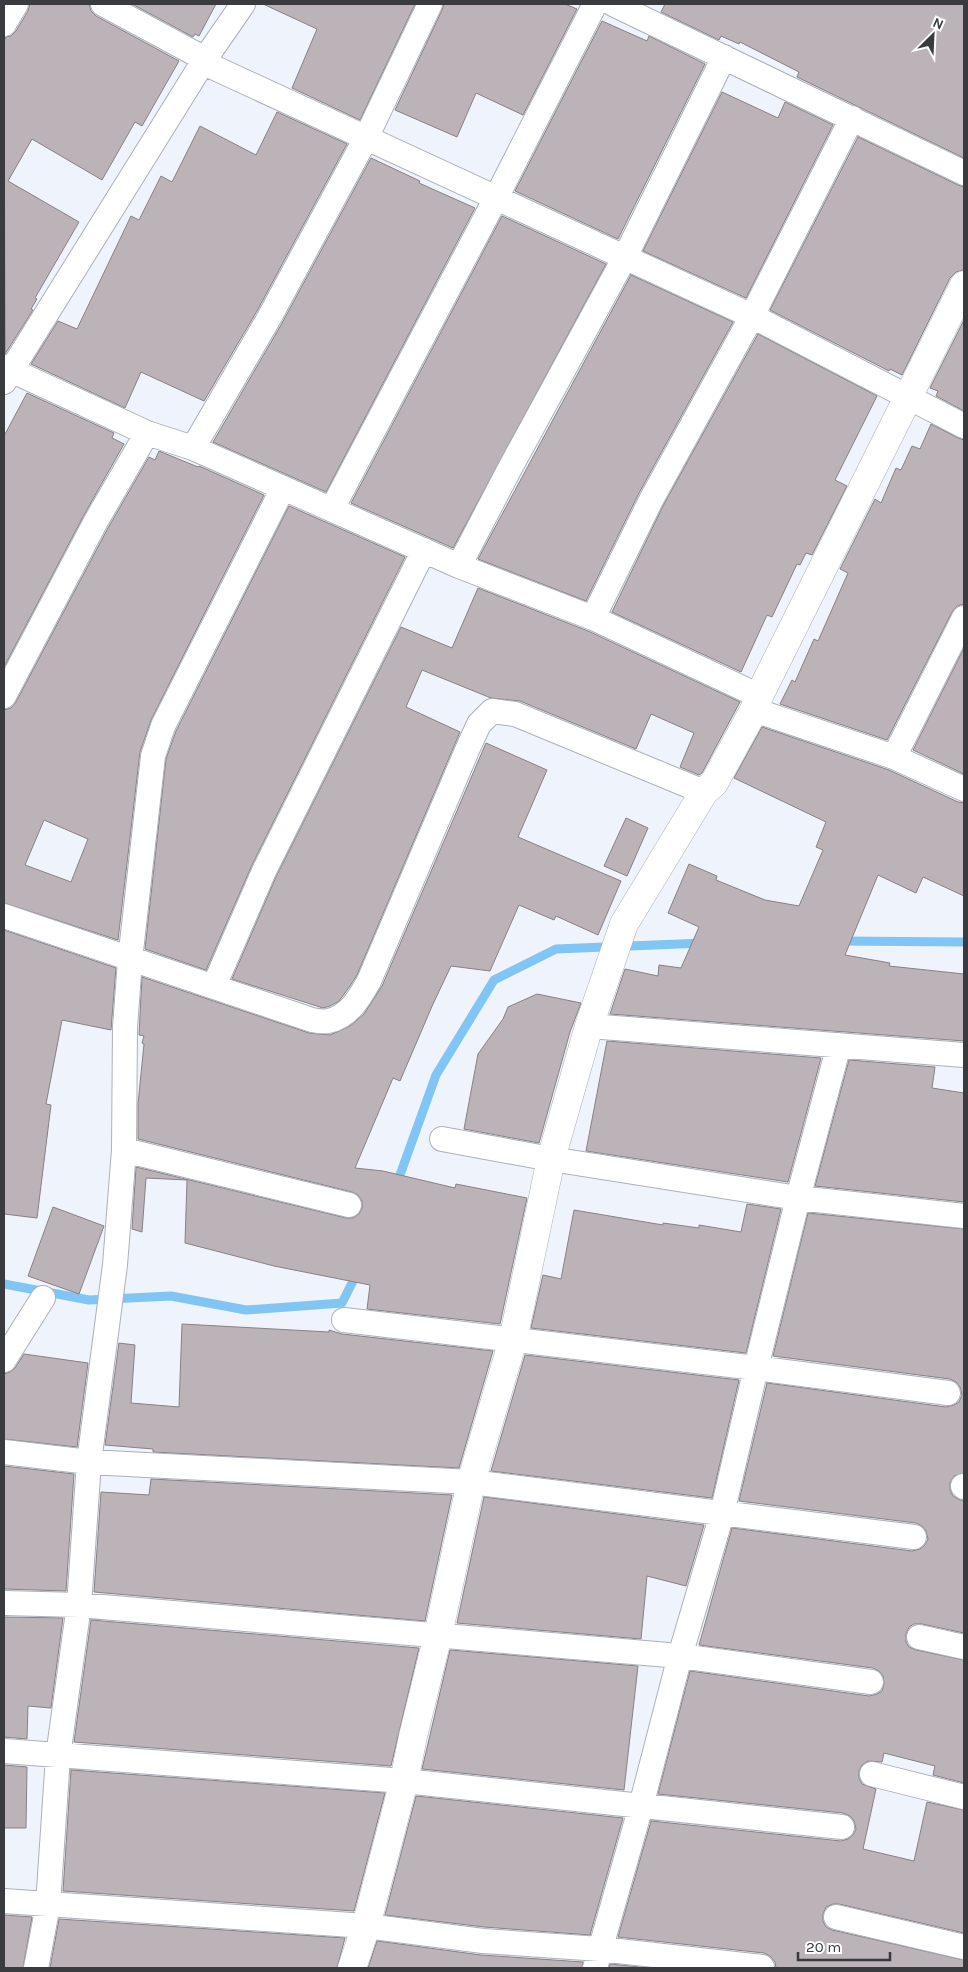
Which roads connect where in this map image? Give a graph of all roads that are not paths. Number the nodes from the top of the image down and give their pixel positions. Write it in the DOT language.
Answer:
graph roads {
  1 [pos="16,4"];
  2 [pos="103,4"];
  3 [pos="243,4"];
  4 [pos="430,4"];
  5 [pos="595,4"];
  6 [pos="612,4"];
  7 [pos="4,24"];
  8 [pos="724,57"];
  9 [pos="205,61"];
  10 [pos="852,118"];
  11 [pos="366,138"];
  12 [pos="964,173"];
  13 [pos="496,198"];
  14 [pos="625,257"];
  15 [pos="964,285"];
  16 [pos="752,316"];
  17 [pos="6,373"];
  18 [pos="907,397"];
  19 [pos="964,426"];
  20 [pos="147,433"];
  21 [pos="193,448"];
  22 [pos="284,488"];
  23 [pos="332,509"];
  24 [pos="424,550"];
  25 [pos="459,566"];
  26 [pos="593,618"];
  27 [pos="964,618"];
  28 [pos="4,696"];
  29 [pos="756,703"];
  30 [pos="894,757"];
  31 [pos="964,789"];
  32 [pos="704,792"];
  33 [pos="4,916"];
  34 [pos="130,960"];
  35 [pos="214,986"];
  36 [pos="594,1014"];
  37 [pos="840,1045"];
  38 [pos="964,1055"];
  39 [pos="442,1139"];
  40 [pos="124,1150"];
  41 [pos="551,1159"];
  42 [pos="798,1198"];
  43 [pos="349,1205"];
  44 [pos="964,1216"];
  45 [pos="42,1298"];
  46 [pos="344,1320"];
  47 [pos="513,1340"];
  48 [pos="4,1360"];
  49 [pos="756,1368"];
  50 [pos="948,1393"];
  51 [pos="4,1452"];
  52 [pos="89,1462"];
  53 [pos="471,1482"];
  54 [pos="722,1514"];
  55 [pos="914,1537"];
  56 [pos="4,1603"];
  57 [pos="79,1605"];
  58 [pos="438,1635"];
  59 [pos="919,1638"];
  60 [pos="964,1647"];
  61 [pos="680,1656"];
  62 [pos="871,1682"];
  63 [pos="4,1751"];
  64 [pos="58,1756"];
  65 [pos="872,1774"];
  66 [pos="404,1781"];
  67 [pos="964,1797"];
  68 [pos="641,1806"];
  69 [pos="842,1827"];
  70 [pos="4,1902"];
  71 [pos="48,1905"];
  72 [pos="836,1917"];
  73 [pos="366,1926"];
  74 [pos="964,1947"];
  75 [pos="598,1959"];
  76 [pos="762,1967"];
  77 [pos="36,1968"];
  78 [pos="352,1968"];
  1 -- 7 [label="street"];
  2 -- 9 [label="street"];
  3 -- 9 [label="street"];
  4 -- 11 [label="street"];
  5 -- 13 [label="street"];
  6 -- 8 [label="street"];
  8 -- 10 [label="street"];
  8 -- 14 [label="street"];
  9 -- 11 [label="street"];
  9 -- 17 [label="street"];
  10 -- 12 [label="street"];
  10 -- 16 [label="street"];
  11 -- 13 [label="street"];
  11 -- 21 [label="street"];
  13 -- 14 [label="street"];
  13 -- 23 [label="street"];
  14 -- 16 [label="street"];
  14 -- 25 [label="street"];
  15 -- 18 [label="street"];
  16 -- 18 [label="street"];
  16 -- 26 [label="street"];
  17 -- 20 [label="street"];
  18 -- 19 [label="street"];
  18 -- 29 [label="street"];
  20 -- 21 [label="street"];
  20 -- 28 [label="street"];
  21 -- 22 [label="street"];
  22 -- 23 [label="street"];
  22 -- 34 [label="street"];
  23 -- 24 [label="street"];
  24 -- 25 [label="street"];
  24 -- 35 [label="street"];
  25 -- 26 [label="street"];
  26 -- 29 [label="street"];
  27 -- 30 [label="street"];
  29 -- 30 [label="street"];
  29 -- 32 [label="street"];
  30 -- 31 [label="street"];
  32 -- 35 [label="street"];
  32 -- 36 [label="street"];
  33 -- 34 [label="street"];
  34 -- 35 [label="street"];
  34 -- 40 [label="street"];
  36 -- 37 [label="street"];
  36 -- 41 [label="street"];
  37 -- 38 [label="street"];
  37 -- 42 [label="street"];
  39 -- 41 [label="street"];
  40 -- 43 [label="street"];
  40 -- 52 [label="street"];
  41 -- 42 [label="street"];
  41 -- 47 [label="street"];
  42 -- 44 [label="street"];
  42 -- 49 [label="street"];
  45 -- 48 [label="street"];
  46 -- 47 [label="street"];
  47 -- 49 [label="street"];
  47 -- 53 [label="street"];
  49 -- 50 [label="street"];
  49 -- 54 [label="street"];
  51 -- 52 [label="street"];
  52 -- 53 [label="street"];
  52 -- 57 [label="street"];
  53 -- 54 [label="street"];
  53 -- 58 [label="street"];
  54 -- 55 [label="street"];
  54 -- 61 [label="street"];
  56 -- 57 [label="street"];
  57 -- 58 [label="street"];
  57 -- 64 [label="street"];
  58 -- 61 [label="street"];
  58 -- 66 [label="street"];
  59 -- 60 [label="street"];
  61 -- 62 [label="street"];
  61 -- 68 [label="street"];
  63 -- 64 [label="street"];
  64 -- 66 [label="street"];
  64 -- 71 [label="street"];
  65 -- 67 [label="street"];
  66 -- 68 [label="street"];
  66 -- 73 [label="street"];
  68 -- 69 [label="street"];
  68 -- 75 [label="street"];
  70 -- 71 [label="street"];
  71 -- 73 [label="street"];
  71 -- 77 [label="street"];
  72 -- 74 [label="street"];
  73 -- 75 [label="street"];
  73 -- 78 [label="street"];
  75 -- 76 [label="street"];
}
